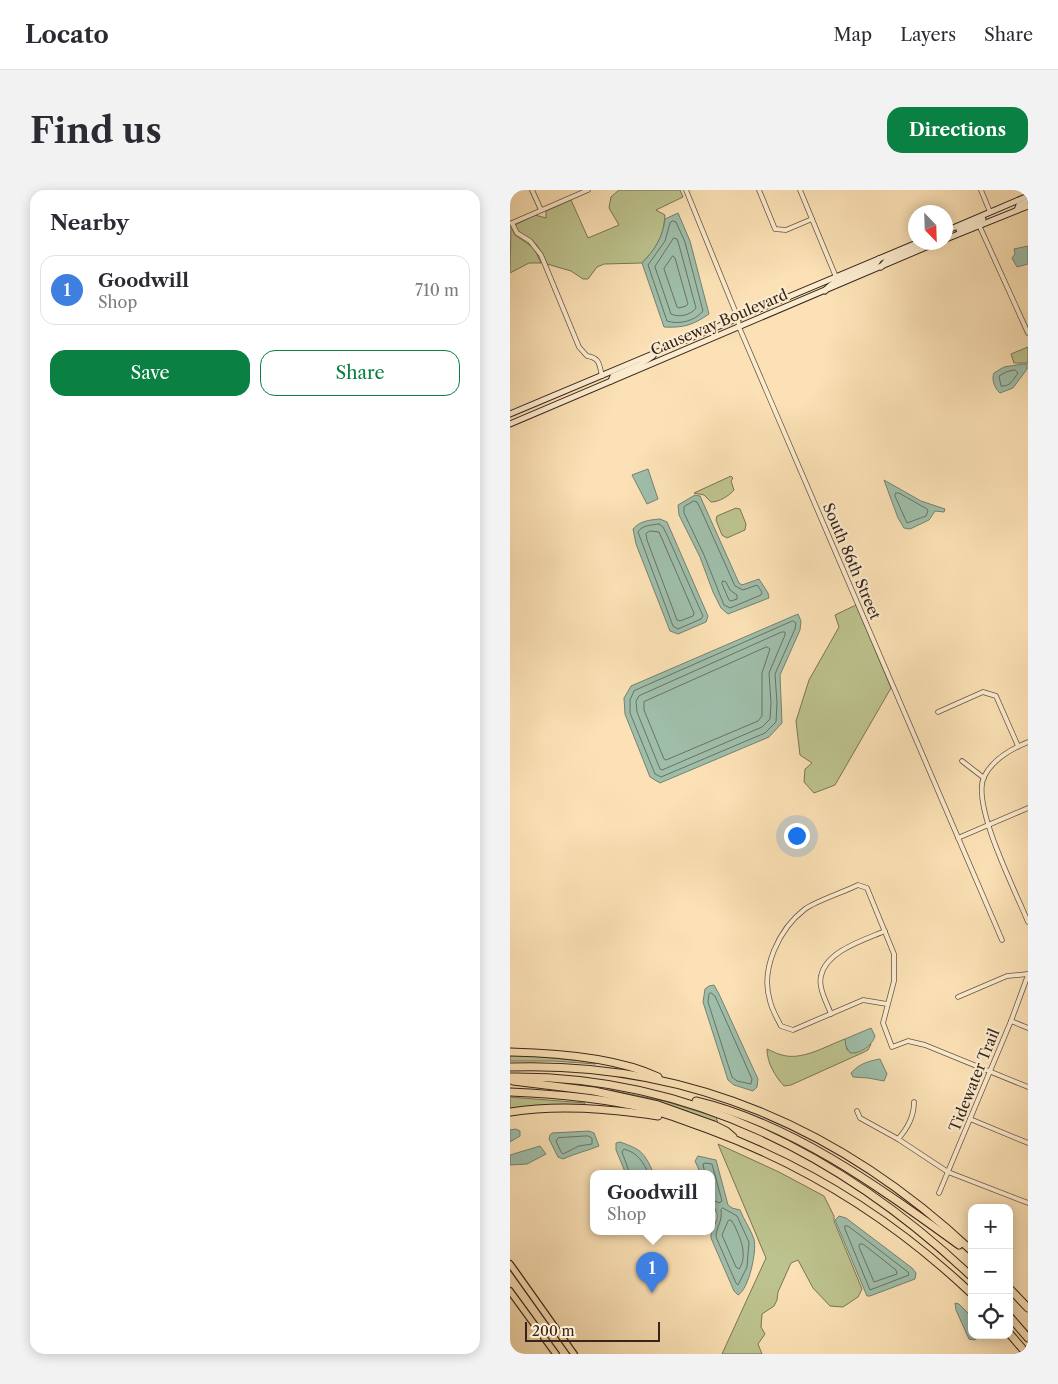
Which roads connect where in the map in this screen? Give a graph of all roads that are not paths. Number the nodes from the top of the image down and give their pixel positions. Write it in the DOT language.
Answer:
graph roads {
  1 [pos="532,190"];
  2 [pos="588,190"];
  3 [pos="686,190"];
  4 [pos="759,190"];
  5 [pos="800,190"];
  6 [pos="981,190"];
  7 [pos="1028,196"];
  8 [pos="1028,201"];
  9 [pos="1028,206"];
  10 [pos="541,210"];
  11 [pos="1017,210"];
  12 [pos="990,212"];
  13 [pos="812,219"];
  14 [pos="511,224"];
  15 [pos="979,225"];
  16 [pos="953,228"];
  17 [pos="953,234"];
  18 [pos="953,235"];
  19 [pos="908,247"];
  20 [pos="909,250"];
  21 [pos="920,250"];
  22 [pos="879,259"];
  23 [pos="881,267"];
  24 [pos="836,277"];
  25 [pos="825,291"];
  26 [pos="738,318"];
  27 [pos="739,327"];
  28 [pos="1028,333"];
  29 [pos="657,352"];
  30 [pos="602,376"];
  31 [pos="611,381"];
  32 [pos="564,401"];
  33 [pos="510,414"];
  34 [pos="510,424"];
  35 [pos="938,712"];
  36 [pos="1028,742"];
  37 [pos="1018,746"];
  38 [pos="962,761"];
  39 [pos="984,778"];
  40 [pos="1028,808"];
  41 [pos="988,826"];
  42 [pos="958,838"];
  43 [pos="1028,922"];
  44 [pos="885,931"];
  45 [pos="1002,940"];
  46 [pos="1028,974"];
  47 [pos="958,997"];
  48 [pos="887,1004"];
  49 [pos="831,1014"];
  50 [pos="1011,1020"];
  51 [pos="1028,1028"];
  52 [pos="510,1052"];
  53 [pos="510,1067"];
  54 [pos="990,1072"];
  55 [pos="510,1079"];
  56 [pos="667,1082"];
  57 [pos="1028,1087"];
  58 [pos="510,1092"];
  59 [pos="914,1102"];
  60 [pos="857,1111"];
  61 [pos="510,1112"];
  62 [pos="730,1114"];
  63 [pos="673,1118"];
  64 [pos="970,1119"];
  65 [pos="720,1131"];
  66 [pos="898,1139"];
  67 [pos="1028,1143"];
  68 [pos="948,1172"];
  69 [pos="939,1193"];
  70 [pos="1028,1203"];
  71 [pos="968,1249"];
  72 [pos="968,1250"];
  73 [pos="510,1264"];
  74 [pos="968,1273"];
  75 [pos="968,1290"];
  76 [pos="510,1291"];
  77 [pos="1013,1292"];
  78 [pos="1028,1308"];
  79 [pos="1013,1321"];
  80 [pos="1013,1338"];
  81 [pos="1028,1338"];
  82 [pos="556,1354"];
  83 [pos="574,1354"];
  84 [pos="1027,1354"];
  1 -- 10 [label="street"];
  2 -- 10 [label="street"];
  3 -- 26 [label="street, South 86th Street"];
  4 -- 13 [label="street"];
  5 -- 13 [label="street"];
  6 -- 12 [label="street"];
  7 -- 12 [label="main road"];
  8 -- 11 [label="main road"];
  9 -- 11 [label="main road"];
  10 -- 14 [label="street"];
  11 -- 15 [label="main road"];
  12 -- 16 [label="main road"];
  12 -- 17 [label="main road"];
  13 -- 24 [label="street"];
  14 -- 30 [label="street"];
  15 -- 18 [label="main road"];
  15 -- 28 [label="street"];
  19 -- 22 [label="main road, Causeway Boulevard"];
  20 -- 23 [label="main road"];
  21 -- 23 [label="main road, Causeway Boulevard"];
  22 -- 24 [label="main road, Causeway Boulevard"];
  22 -- 25 [label="main road"];
  23 -- 25 [label="main road, Causeway Boulevard"];
  24 -- 26 [label="main road, Causeway Boulevard"];
  25 -- 27 [label="main road, Causeway Boulevard"];
  26 -- 27 [label="street, South 86th Street"];
  26 -- 29 [label="main road, Causeway Boulevard"];
  27 -- 31 [label="main road, Causeway Boulevard"];
  27 -- 42 [label="street, South 86th Street"];
  29 -- 30 [label="main road, Causeway Boulevard"];
  29 -- 31 [label="main road"];
  30 -- 32 [label="main road"];
  30 -- 33 [label="main road, Causeway Boulevard"];
  31 -- 32 [label="main road, Causeway Boulevard"];
  32 -- 34 [label="main road, Causeway Boulevard"];
  35 -- 37 [label="street"];
  36 -- 37 [label="street"];
  37 -- 39 [label="street"];
  38 -- 39 [label="street"];
  39 -- 41 [label="street"];
  40 -- 41 [label="street"];
  41 -- 42 [label="street"];
  41 -- 43 [label="street"];
  42 -- 45 [label="street, South 86th Street"];
  44 -- 48 [label="street"];
  44 -- 49 [label="street"];
  44 -- 49 [label="street"];
  46 -- 47 [label="street"];
  46 -- 50 [label="street, Tidewater Trail"];
  48 -- 49 [label="street"];
  48 -- 54 [label="street"];
  50 -- 51 [label="street"];
  50 -- 54 [label="street, Tidewater Trail"];
  52 -- 56 [label="highway"];
  53 -- 56 [label="highway"];
  54 -- 57 [label="street"];
  54 -- 64 [label="street, Tidewater Trail"];
  55 -- 62 [label="highway"];
  55 -- 65 [label="highway"];
  56 -- 71 [label="highway"];
  58 -- 63 [label="highway"];
  59 -- 66 [label="street"];
  60 -- 66 [label="street"];
  61 -- 63 [label="highway"];
  62 -- 72 [label="highway"];
  62 -- 74 [label="highway"];
  63 -- 65 [label="highway"];
  64 -- 67 [label="street"];
  64 -- 68 [label="street, Tidewater Trail"];
  65 -- 75 [label="highway"];
  66 -- 68 [label="street"];
  68 -- 69 [label="street, Tidewater Trail"];
  68 -- 70 [label="street"];
  73 -- 83 [label="main road"];
  76 -- 82 [label="main road"];
  77 -- 78 [label="highway"];
  79 -- 81 [label="highway"];
  80 -- 84 [label="highway"];
}
